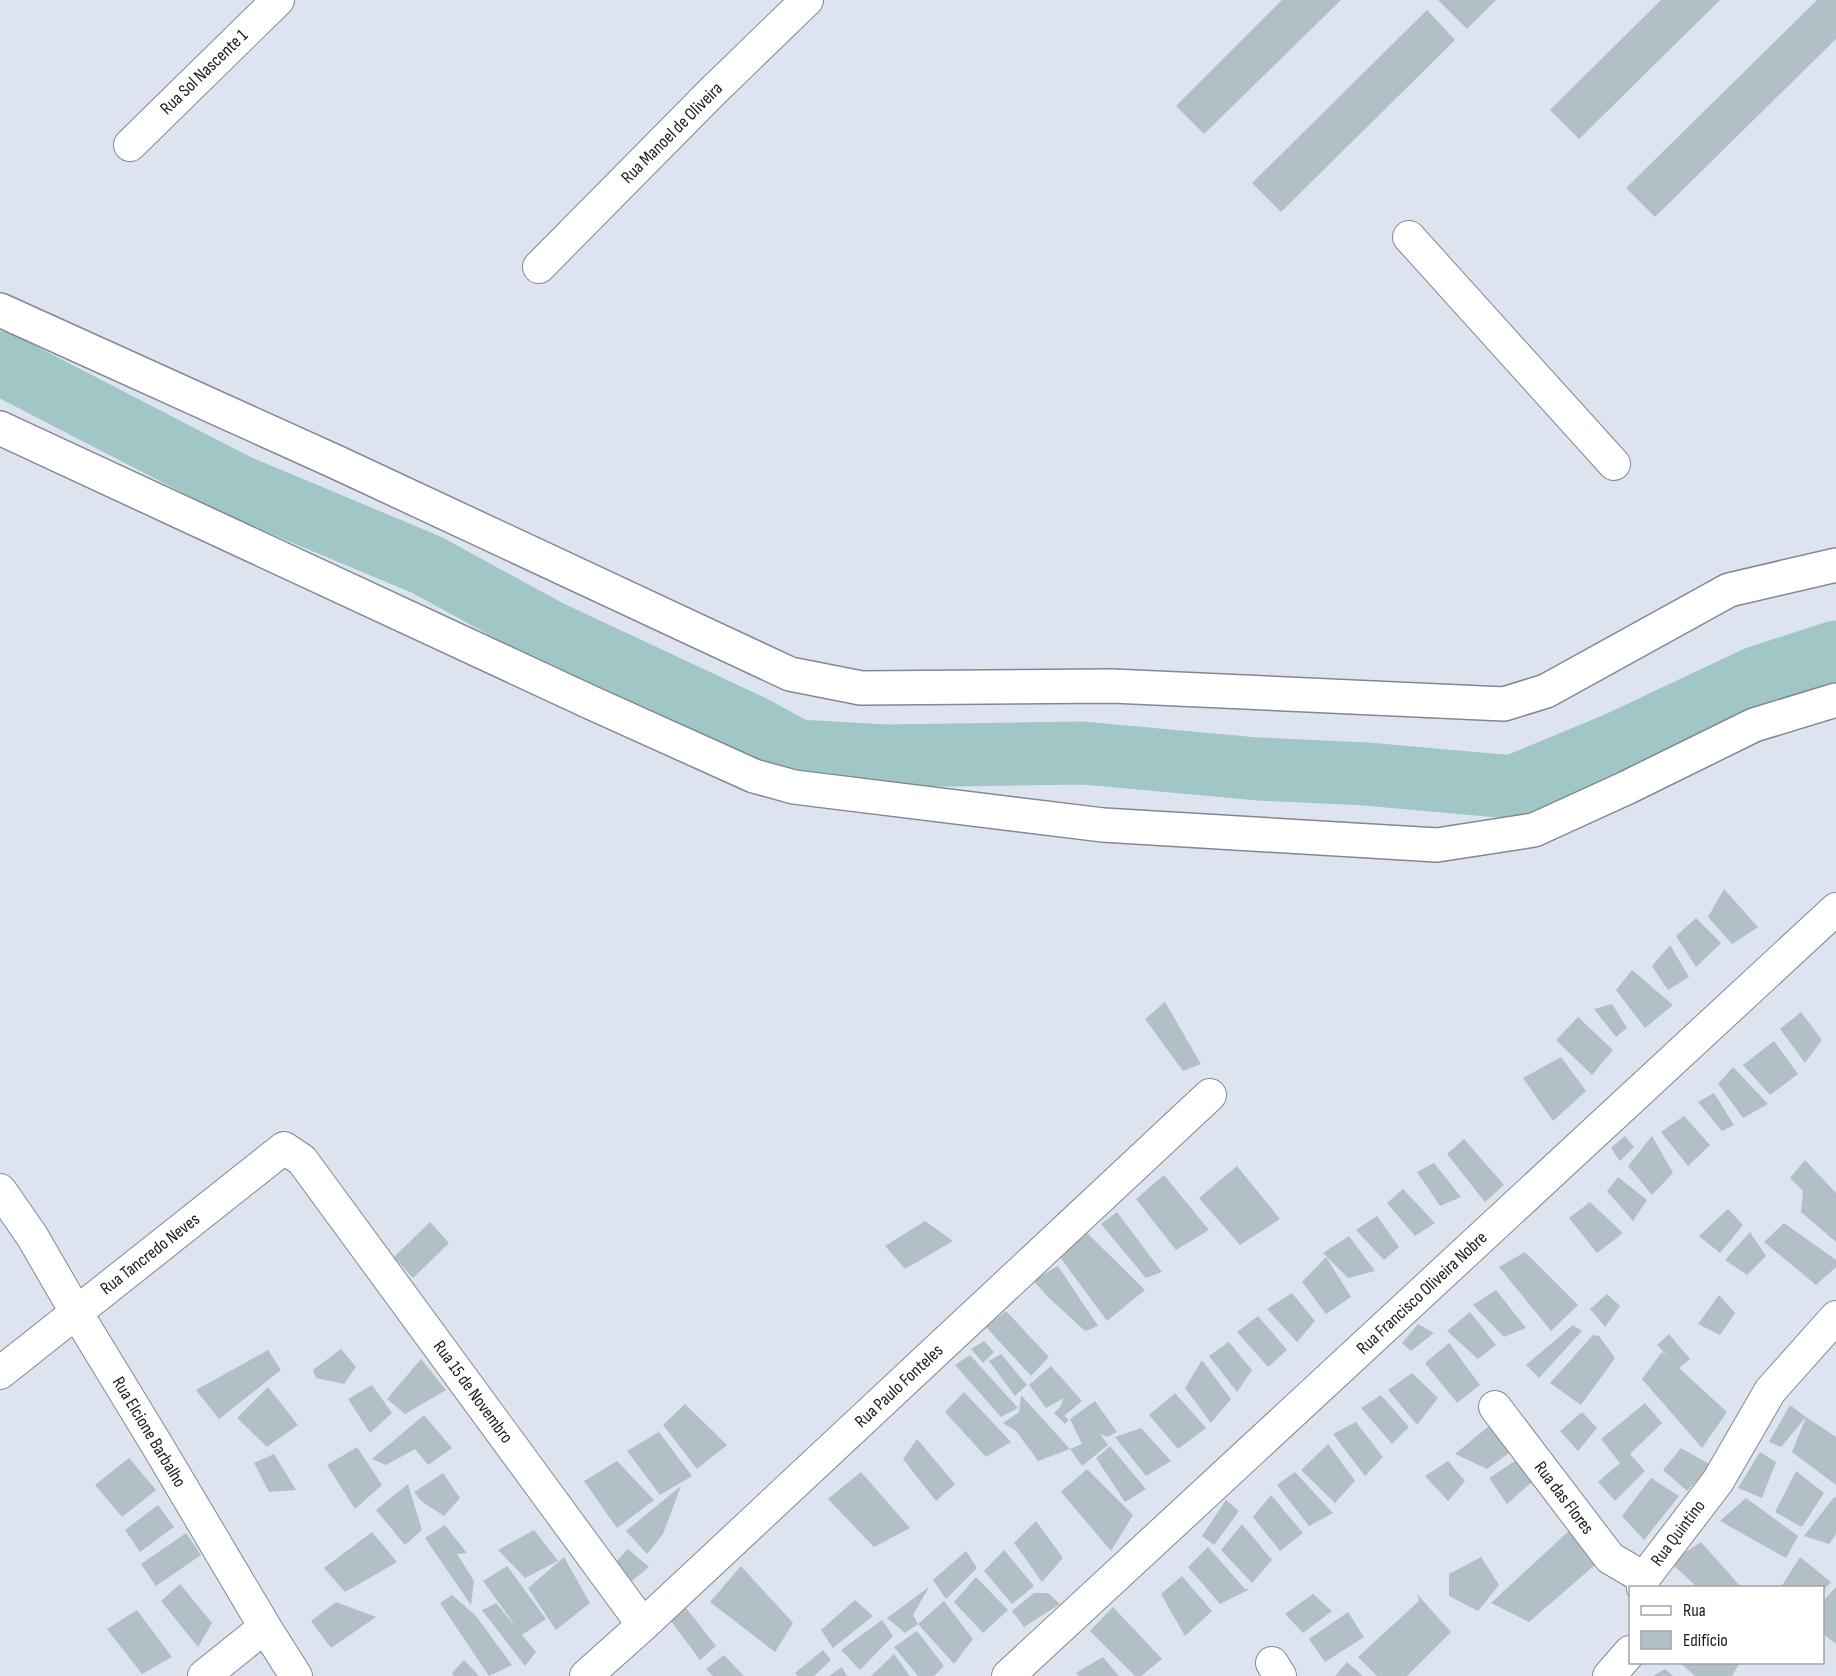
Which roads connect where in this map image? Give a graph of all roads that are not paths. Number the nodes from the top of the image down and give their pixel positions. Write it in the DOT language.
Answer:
graph roads {
  1 [pos="278,0"];
  2 [pos="807,0"];
  3 [pos="130,145"];
  4 [pos="1409,237"];
  5 [pos="539,267"];
  6 [pos="0,310"];
  7 [pos="0,428"];
  8 [pos="1614,464"];
  9 [pos="1836,565"];
  10 [pos="1836,700"];
  11 [pos="1836,909"];
  12 [pos="1210,1095"];
  13 [pos="302,1160"];
  14 [pos="0,1190"];
  15 [pos="76,1312"];
  16 [pos="1836,1317"];
  17 [pos="0,1373"];
  18 [pos="1495,1407"];
  19 [pos="1644,1583"];
  20 [pos="643,1625"];
  21 [pos="265,1627"];
  22 [pos="1629,1653"];
  23 [pos="204,1676"];
  24 [pos="296,1676"];
  25 [pos="585,1676"];
  26 [pos="1008,1676"];
  27 [pos="1609,1676"];
  1 -- 3 [label="street, Rua Sol Nascente 1"];
  2 -- 5 [label="street, Rua Manoel de Oliveira"];
  4 -- 8 [label="street"];
  6 -- 9 [label="street"];
  7 -- 10 [label="street"];
  11 -- 26 [label="street, Rua Francisco Oliveira Nobre"];
  12 -- 20 [label="street, Rua Paulo Fonteles"];
  13 -- 15 [label="street, Rua Tancredo Neves"];
  13 -- 20 [label="street, Rua 15 de Novembro"];
  14 -- 15 [label="street, Rua Elcione Barbalho"];
  15 -- 17 [label="street, Rua Tancredo Neves"];
  15 -- 21 [label="street, Rua Elcione Barbalho"];
  16 -- 19 [label="street, Rua Quintino"];
  18 -- 19 [label="street, Rua das Flores"];
  20 -- 25 [label="street, Rua Paulo Fonteles"];
  21 -- 23 [label="street"];
  21 -- 24 [label="street, Rua Elcione Barbalho"];
  22 -- 27 [label="street"];
}
